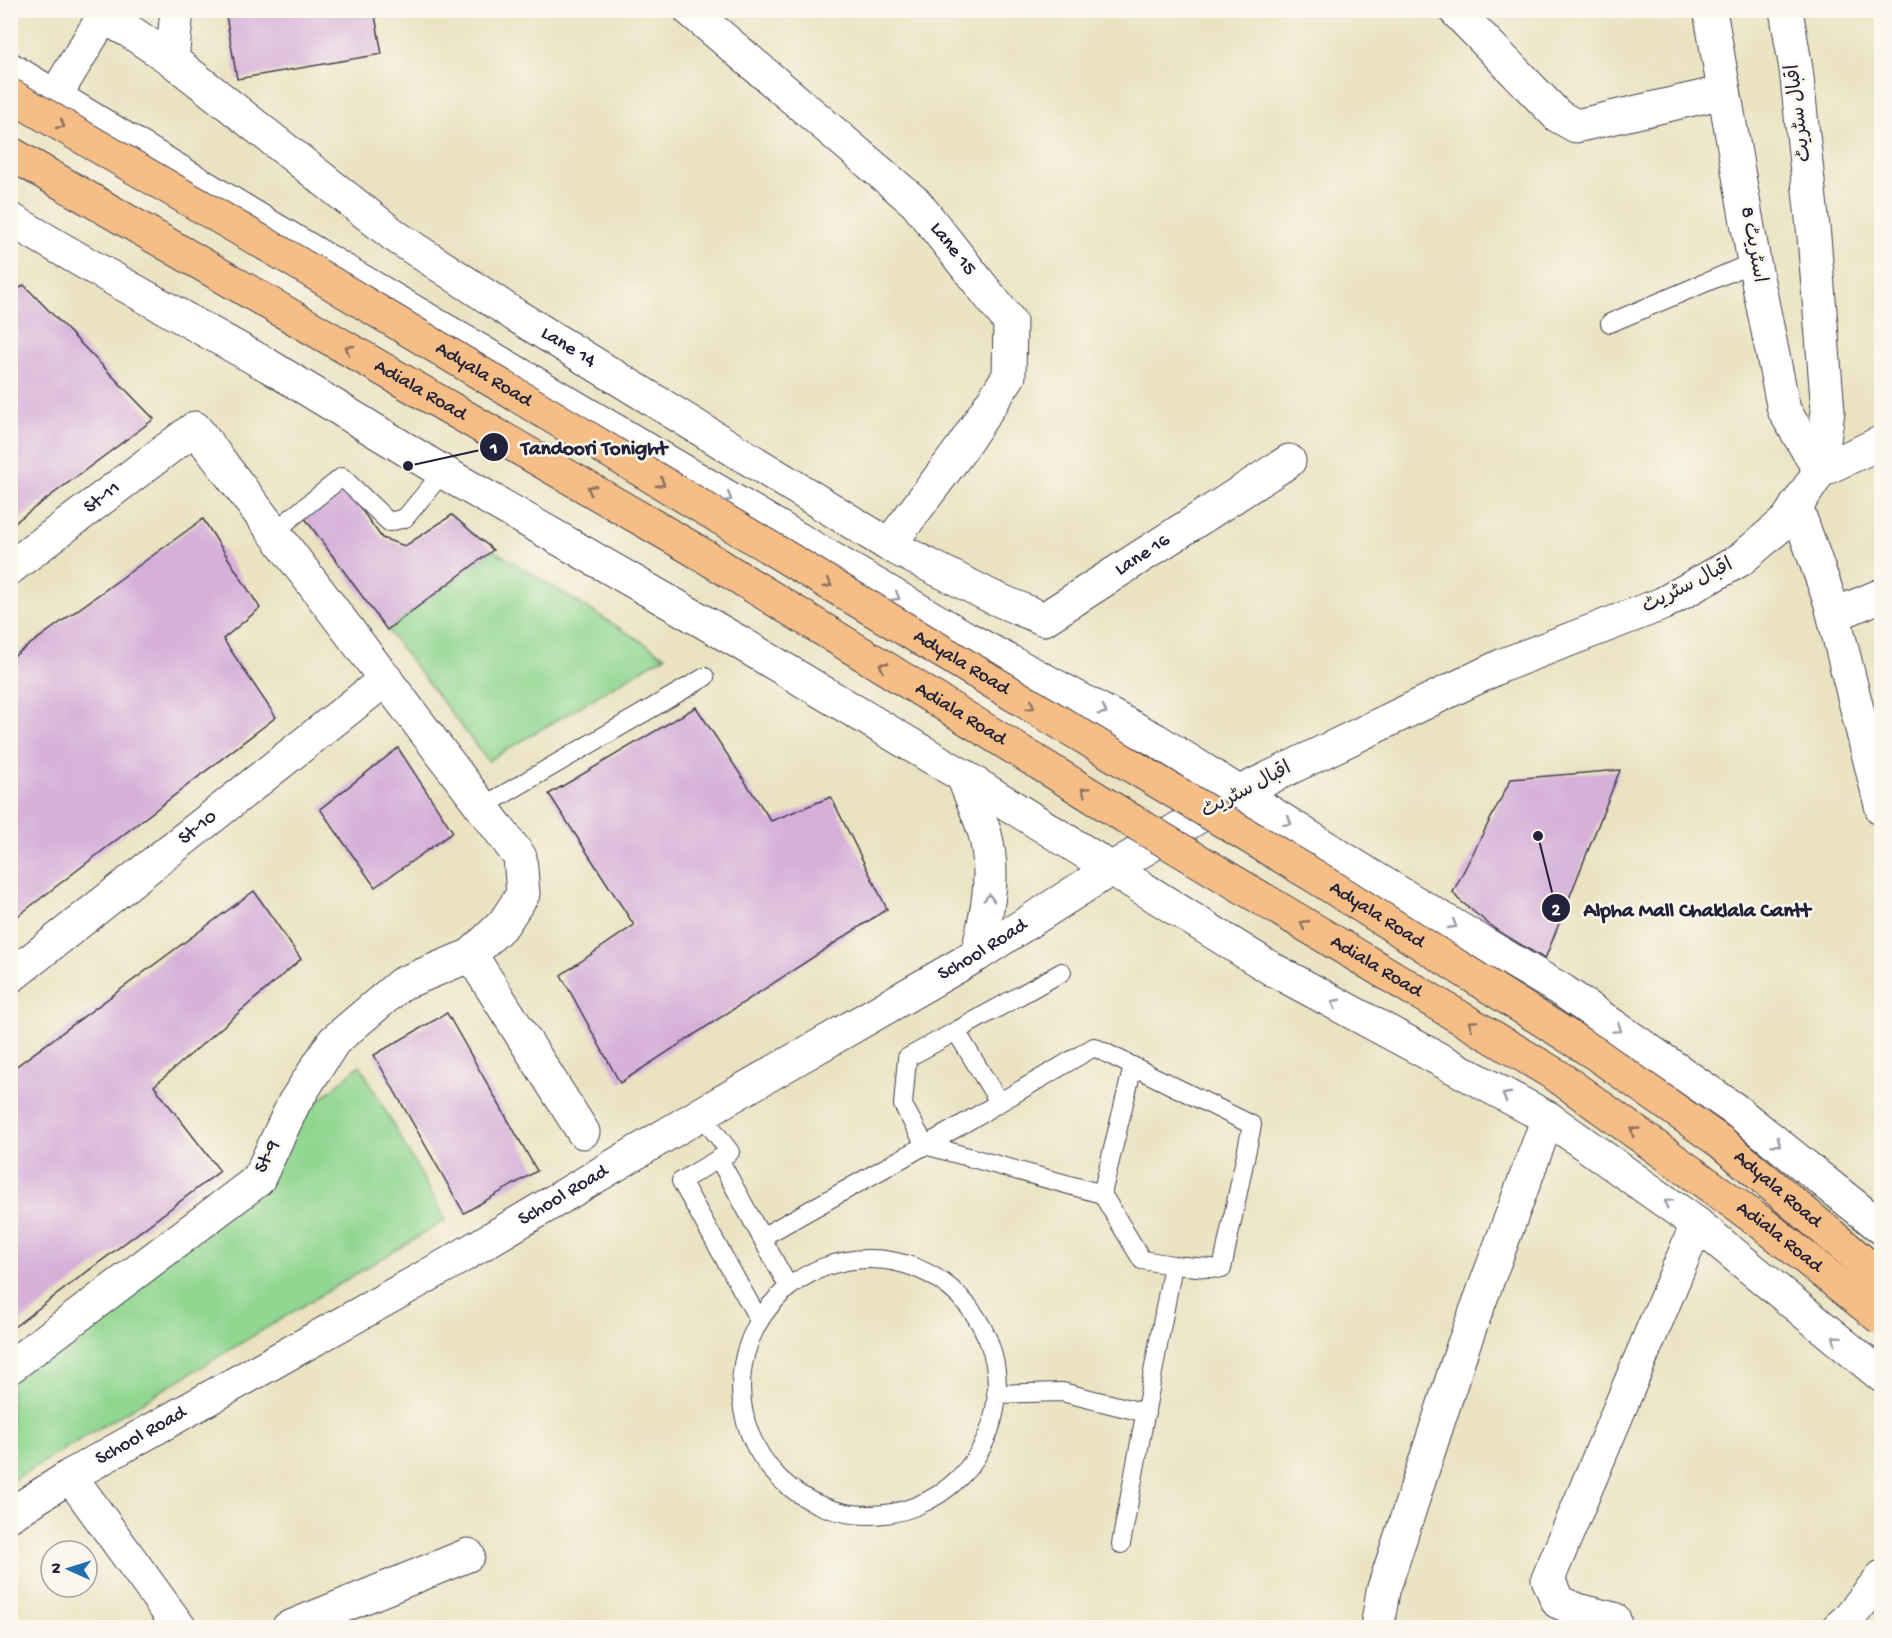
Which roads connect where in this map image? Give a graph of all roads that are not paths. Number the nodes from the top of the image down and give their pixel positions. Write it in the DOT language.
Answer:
graph roads {
  1 [pos="177,10"];
  2 [pos="690,10"];
  3 [pos="1455,10"];
  4 [pos="1710,10"];
  5 [pos="1786,10"];
  6 [pos="99,14"];
  7 [pos="172,60"];
  8 [pos="10,69"];
  9 [pos="1724,92"];
  10 [pos="10,95"];
  11 [pos="55,96"];
  12 [pos="10,153"];
  13 [pos="10,219"];
  14 [pos="1754,262"];
  15 [pos="1610,323"];
  16 [pos="1881,442"];
  17 [pos="1289,461"];
  18 [pos="1820,471"];
  19 [pos="443,472"];
  20 [pos="1796,506"];
  21 [pos="275,531"];
  22 [pos="889,545"];
  23 [pos="10,568"];
  24 [pos="1881,596"];
  25 [pos="992,597"];
  26 [pos="1834,615"];
  27 [pos="705,677"];
  28 [pos="386,680"];
  29 [pos="963,776"];
  30 [pos="1238,792"];
  31 [pos="482,807"];
  32 [pos="1881,809"];
  33 [pos="1111,869"];
  34 [pos="471,955"];
  35 [pos="977,955"];
  36 [pos="1062,972"];
  37 [pos="10,977"];
  38 [pos="956,1032"];
  39 [pos="1133,1066"];
  40 [pos="999,1102"];
  41 [pos="701,1114"];
  42 [pos="1548,1118"];
  43 [pos="583,1132"];
  44 [pos="925,1145"];
  45 [pos="719,1159"];
  46 [pos="1102,1194"];
  47 [pos="1697,1224"];
  48 [pos="1881,1228"];
  49 [pos="762,1237"];
  50 [pos="1173,1265"];
  51 [pos="1881,1278"];
  52 [pos="788,1286"];
  53 [pos="1881,1319"];
  54 [pos="759,1320"];
  55 [pos="10,1367"];
  56 [pos="1881,1376"];
  57 [pos="996,1394"];
  58 [pos="1146,1413"];
  59 [pos="70,1476"];
  60 [pos="10,1515"];
  61 [pos="1121,1545"];
  62 [pos="468,1555"];
  63 [pos="1881,1577"];
  64 [pos="180,1628"];
  65 [pos="288,1628"];
  66 [pos="1377,1628"];
  67 [pos="1616,1628"];
  68 [pos="1838,1628"];
  1 -- 7 [label="street"];
  2 -- 22 [label="street, Lane 15"];
  3 -- 9 [label="street"];
  4 -- 9 [label="street, اسٹریٹ 8"];
  5 -- 18 [label="street, اقبال سٹریٹ"];
  6 -- 7 [label="street, Lane 14"];
  6 -- 11 [label="street, Lane 14"];
  7 -- 22 [label="street, Lane 14"];
  8 -- 11 [label="street"];
  9 -- 14 [label="street, اسٹریٹ 8"];
  10 -- 51 [label="main road, Adyala Road, one-way, bridge"];
  11 -- 30 [label="street, one-way"];
  53 -- 12 [label="main road, Adiala Road, one-way, bridge"];
  13 -- 19 [label="street"];
  14 -- 15 [label="lane"];
  14 -- 18 [label="street, اسٹریٹ 8"];
  16 -- 18 [label="street"];
  17 -- 25 [label="street, Lane 16"];
  18 -- 20 [label="street, اقبال سٹریٹ"];
  19 -- 21 [label="lane"];
  19 -- 29 [label="street"];
  20 -- 26 [label="street"];
  20 -- 30 [label="street, اقبال سٹریٹ"];
  21 -- 23 [label="street, St-11"];
  21 -- 28 [label="street"];
  22 -- 25 [label="street, Lane 14"];
  24 -- 26 [label="street"];
  26 -- 32 [label="street"];
  27 -- 31 [label="lane"];
  28 -- 31 [label="street"];
  28 -- 37 [label="street, St-10"];
  29 -- 33 [label="street"];
  35 -- 29 [label="street, one-way"];
  30 -- 33 [label="street, اقبال سٹریٹ"];
  30 -- 48 [label="street, one-way"];
  31 -- 34 [label="street"];
  33 -- 35 [label="street, School Road"];
  42 -- 33 [label="street, one-way"];
  34 -- 43 [label="street"];
  34 -- 55 [label="street, St-9"];
  35 -- 41 [label="street, School Road"];
  36 -- 38 [label="lane"];
  38 -- 40 [label="lane"];
  38 -- 44 [label="lane"];
  39 -- 40 [label="lane"];
  39 -- 46 [label="lane"];
  39 -- 50 [label="lane"];
  40 -- 44 [label="lane"];
  41 -- 45 [label="lane"];
  41 -- 59 [label="street, School Road"];
  47 -- 42 [label="street, one-way"];
  42 -- 66 [label="street"];
  44 -- 46 [label="lane"];
  44 -- 49 [label="lane"];
  45 -- 49 [label="lane"];
  45 -- 54 [label="lane"];
  46 -- 50 [label="lane"];
  56 -- 47 [label="street, one-way"];
  47 -- 67 [label="street"];
  49 -- 52 [label="lane"];
  50 -- 58 [label="lane"];
  52 -- 54 [label="lane"];
  52 -- 57 [label="lane"];
  54 -- 57 [label="lane"];
  57 -- 58 [label="lane"];
  58 -- 61 [label="lane"];
  59 -- 60 [label="street, School Road"];
  59 -- 64 [label="street"];
  62 -- 65 [label="street"];
  63 -- 68 [label="street"];
}
